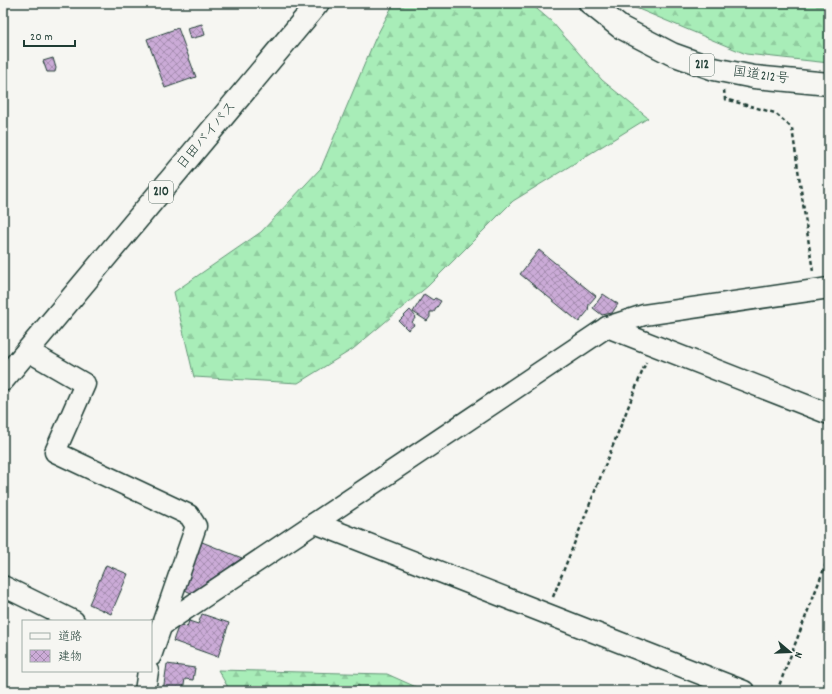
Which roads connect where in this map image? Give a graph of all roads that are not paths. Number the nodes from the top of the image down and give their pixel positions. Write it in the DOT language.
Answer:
graph roads {
  1 [pos="318,3"];
  2 [pos="590,3"];
  3 [pos="829,84"];
  4 [pos="822,289"];
  5 [pos="607,327"];
  6 [pos="28,351"];
  7 [pos="3,380"];
  8 [pos="829,414"];
  9 [pos="315,523"];
  10 [pos="3,586"];
  11 [pos="72,620"];
  12 [pos="162,626"];
  13 [pos="152,653"];
  14 [pos="148,672"];
  15 [pos="145,691"];
  16 [pos="744,691"];
  1 -- 6 [label="highway, 日田バイパス / 210"];
  2 -- 3 [label="highway, 国道212号 / 212"];
  4 -- 5 [label="street"];
  5 -- 8 [label="street"];
  5 -- 9 [label="street"];
  6 -- 7 [label="highway, 日田バイパス / 210"];
  6 -- 12 [label="street"];
  9 -- 12 [label="street"];
  9 -- 16 [label="street"];
  10 -- 11 [label="street"];
  12 -- 13 [label="street"];
  14 -- 15 [label="street"];
}
